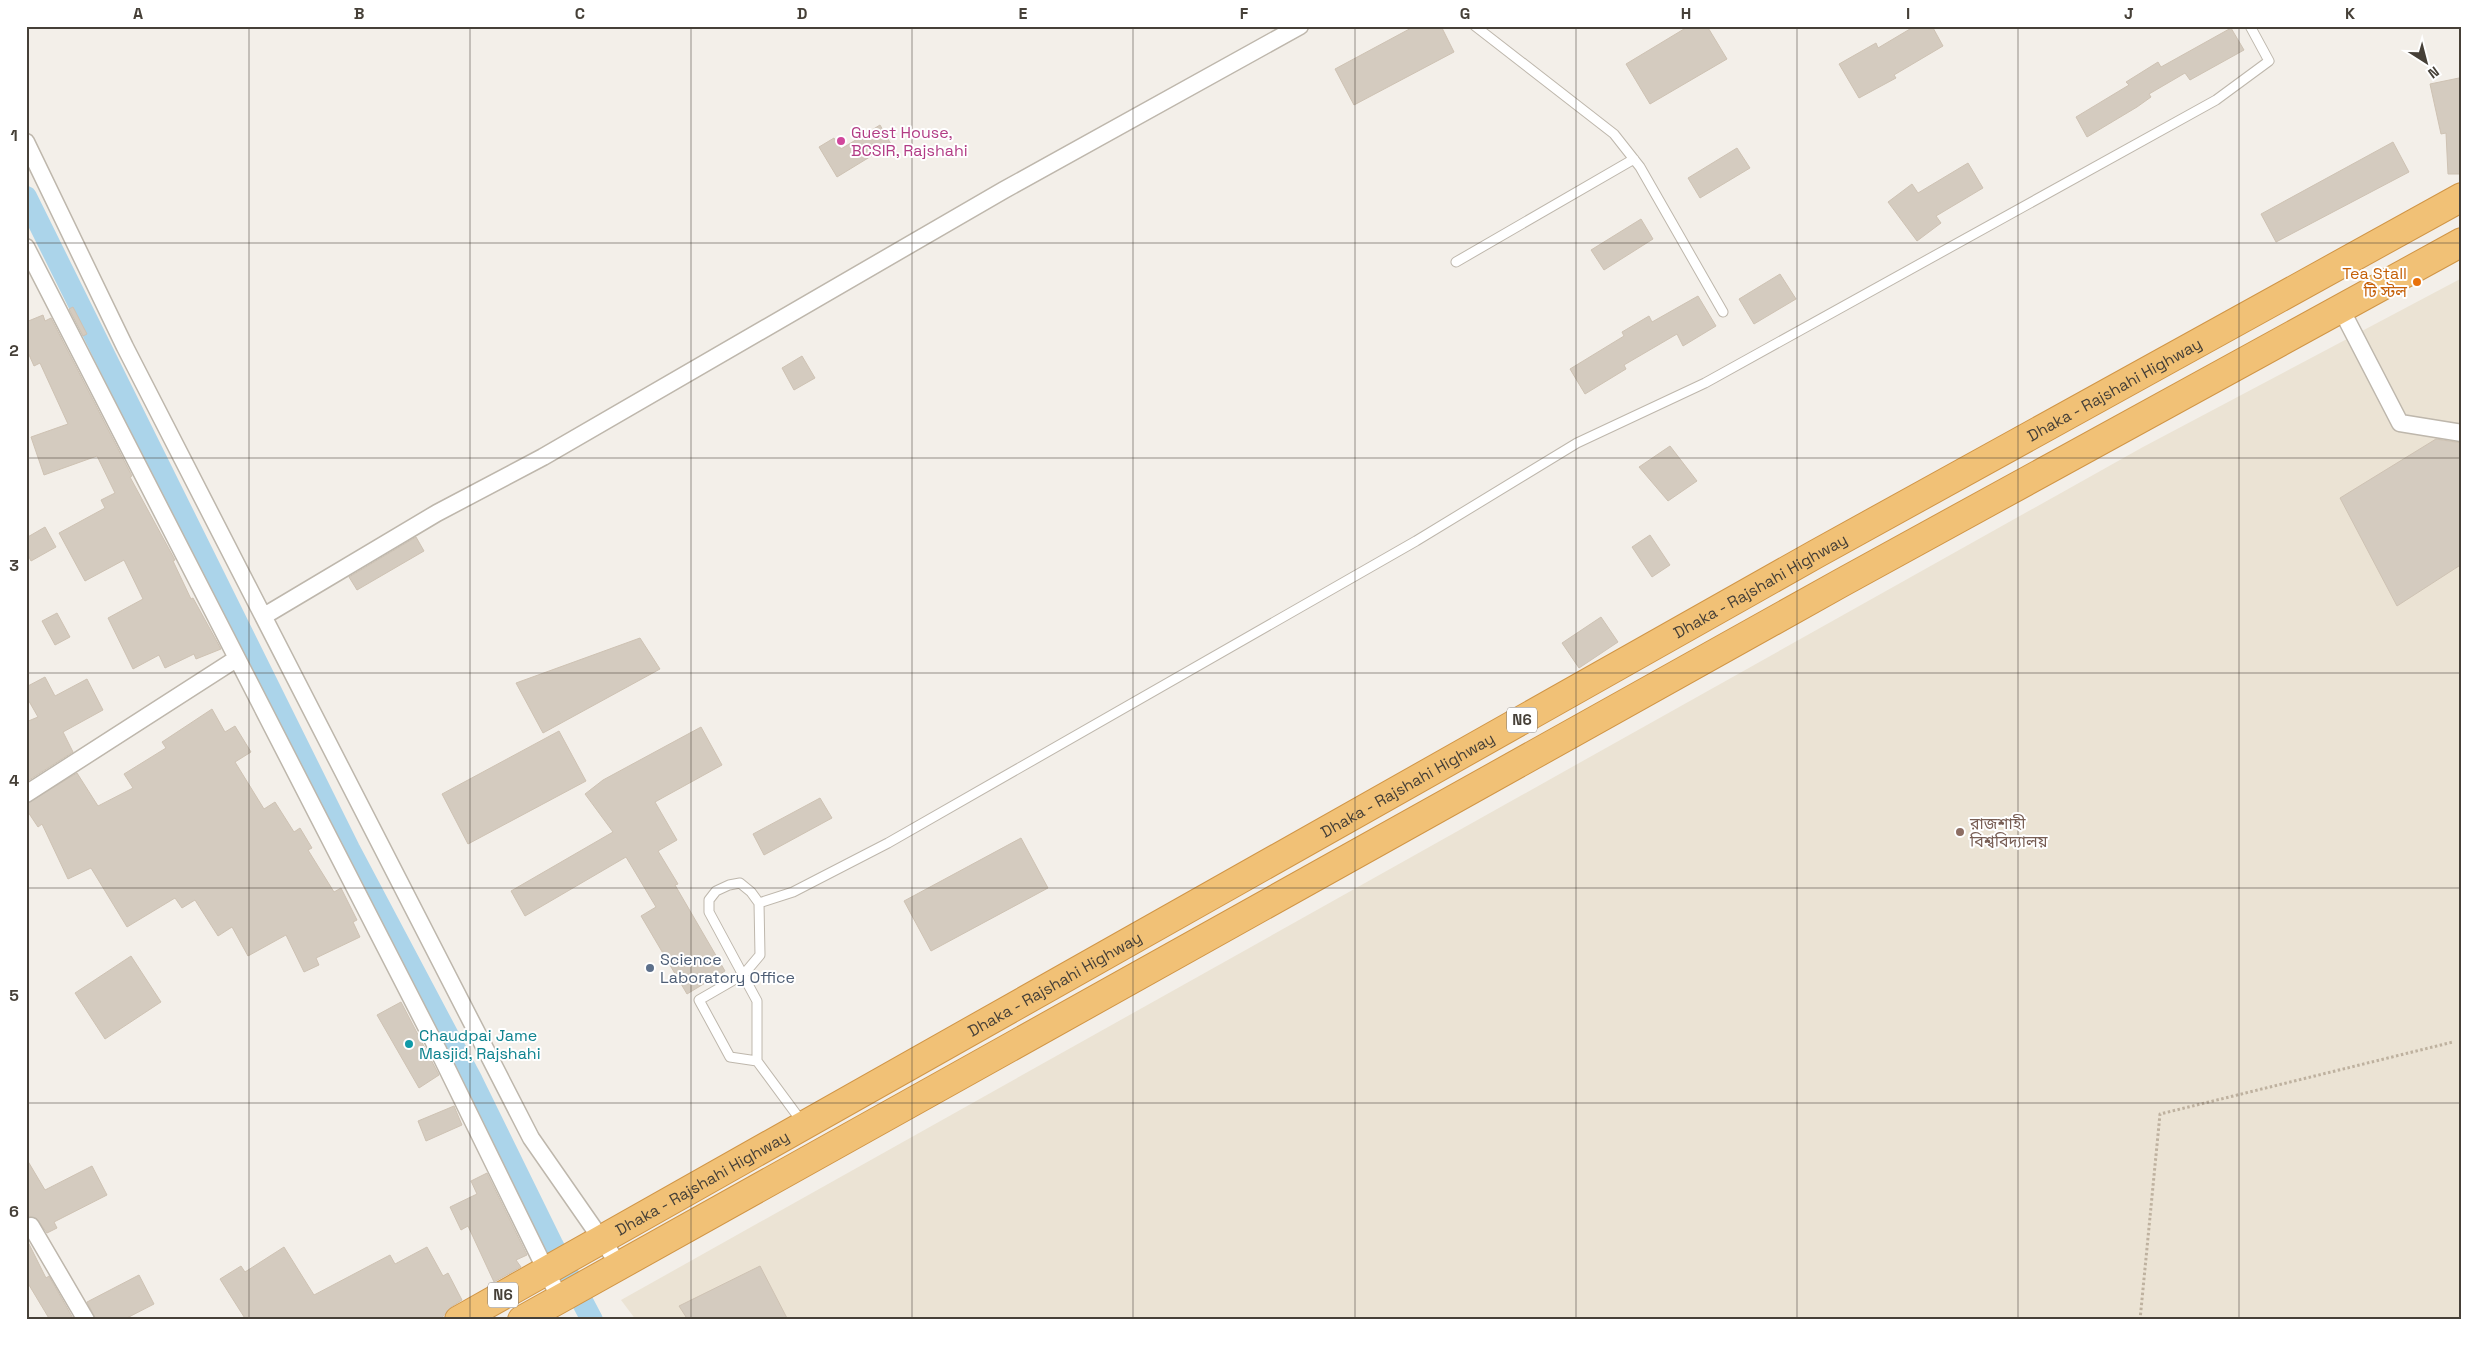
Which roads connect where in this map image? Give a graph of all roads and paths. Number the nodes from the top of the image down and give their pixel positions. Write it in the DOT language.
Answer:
graph roads {
  1 [pos="1300,26"];
  2 [pos="1475,26"];
  3 [pos="2250,26"];
  4 [pos="26,142"];
  5 [pos="1634,159"];
  6 [pos="2462,197"];
  7 [pos="2462,242"];
  8 [pos="26,246"];
  9 [pos="1456,262"];
  10 [pos="32,272"];
  11 [pos="2341,309"];
  12 [pos="1723,312"];
  13 [pos="2462,433"];
  14 [pos="264,616"];
  15 [pos="236,659"];
  16 [pos="26,794"];
  17 [pos="759,903"];
  18 [pos="744,974"];
  19 [pos="2453,1042"];
  20 [pos="757,1061"];
  21 [pos="804,1125"];
  22 [pos="31,1226"];
  23 [pos="593,1244"];
  24 [pos="548,1270"];
  25 [pos="613,1270"];
  26 [pos="560,1299"];
  27 [pos="86,1320"];
  28 [pos="459,1320"];
  29 [pos="522,1320"];
  30 [pos="2140,1320"];
  1 -- 14 [label="street"];
  2 -- 5 [label="lane"];
  3 -- 17 [label="lane"];
  4 -- 14 [label="street"];
  5 -- 9 [label="lane"];
  5 -- 12 [label="lane"];
  6 -- 21 [label="highway, Dhaka - Rajshahi Highway / N6"];
  7 -- 11 [label="highway, Dhaka - Rajshahi Highway / N6"];
  8 -- 10 [label="street"];
  10 -- 15 [label="street"];
  11 -- 13 [label="street"];
  11 -- 25 [label="highway, Dhaka - Rajshahi Highway / N6"];
  14 -- 23 [label="street"];
  15 -- 16 [label="street"];
  15 -- 24 [label="street"];
  17 -- 18 [label="lane"];
  17 -- 18 [label="lane"];
  18 -- 20 [label="lane"];
  18 -- 20 [label="lane"];
  19 -- 30 [label="path"];
  20 -- 21 [label="lane"];
  21 -- 23 [label="highway, Dhaka - Rajshahi Highway / N6"];
  22 -- 27 [label="street"];
  23 -- 24 [label="highway, Dhaka - Rajshahi Highway / N6"];
  23 -- 25 [label="street"];
  24 -- 26 [label="street"];
  24 -- 28 [label="highway, Dhaka - Rajshahi Highway / N6"];
  25 -- 26 [label="highway, Dhaka - Rajshahi Highway / N6"];
  26 -- 29 [label="highway, Dhaka - Rajshahi Highway / N6"];
}
